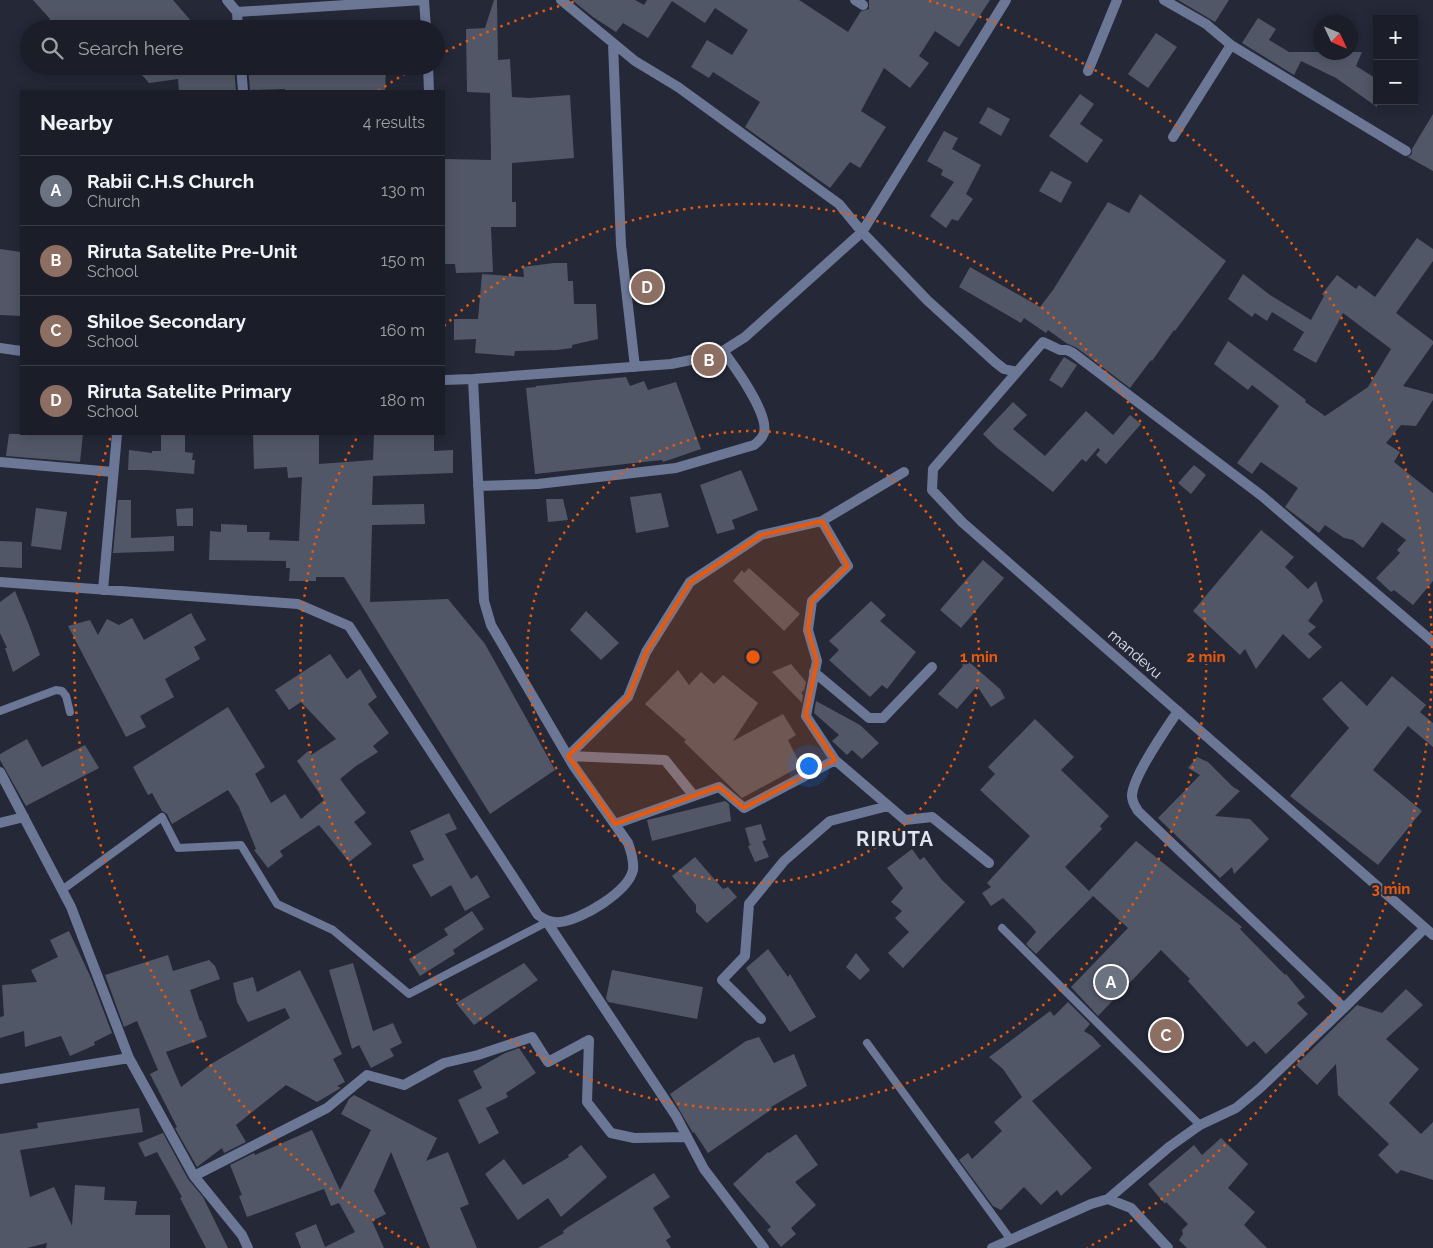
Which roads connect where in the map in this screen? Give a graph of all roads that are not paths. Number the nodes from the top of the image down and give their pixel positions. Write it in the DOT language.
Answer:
graph roads {
  1 [pos="227,0"];
  2 [pos="423,0"];
  3 [pos="561,0"];
  4 [pos="1006,0"];
  5 [pos="1117,0"];
  6 [pos="1164,0"];
  7 [pos="237,12"];
  8 [pos="237,20"];
  9 [pos="425,20"];
  10 [pos="613,44"];
  11 [pos="1231,45"];
  12 [pos="1088,71"];
  13 [pos="242,75"];
  14 [pos="429,75"];
  15 [pos="243,90"];
  16 [pos="430,90"];
  17 [pos="1173,137"];
  18 [pos="1406,151"];
  19 [pos="862,232"];
  20 [pos="0,348"];
  21 [pos="20,351"];
  22 [pos="724,351"];
  23 [pos="635,366"];
  24 [pos="1017,372"];
  25 [pos="474,379"];
  26 [pos="445,380"];
  27 [pos="117,435"];
  28 [pos="0,462"];
  29 [pos="113,472"];
  30 [pos="904,472"];
  31 [pos="478,486"];
  32 [pos="822,521"];
  33 [pos="0,582"];
  34 [pos="103,590"];
  35 [pos="1433,642"];
  36 [pos="932,668"];
  37 [pos="814,672"];
  38 [pos="0,711"];
  39 [pos="1178,711"];
  40 [pos="70,712"];
  41 [pos="568,756"];
  42 [pos="835,760"];
  43 [pos="0,772"];
  44 [pos="694,796"];
  45 [pos="888,806"];
  46 [pos="24,817"];
  47 [pos="0,823"];
  48 [pos="614,824"];
  49 [pos="989,863"];
  50 [pos="62,890"];
  51 [pos="547,922"];
  52 [pos="1002,928"];
  53 [pos="1425,928"];
  54 [pos="1433,935"];
  55 [pos="1344,1008"];
  56 [pos="760,1019"];
  57 [pos="867,1043"];
  58 [pos="129,1058"];
  59 [pos="0,1079"];
  60 [pos="1200,1125"];
  61 [pos="687,1137"];
  62 [pos="194,1176"];
  63 [pos="1108,1199"];
  64 [pos="1011,1240"];
  65 [pos="248,1248"];
  66 [pos="764,1248"];
  67 [pos="992,1248"];
  68 [pos="1168,1248"];
  1 -- 7 [label="street"];
  2 -- 7 [label="street"];
  2 -- 9 [label="street"];
  3 -- 10 [label="street"];
  4 -- 19 [label="street"];
  5 -- 12 [label="street"];
  6 -- 11 [label="street"];
  7 -- 8 [label="street"];
  10 -- 19 [label="street"];
  10 -- 23 [label="street"];
  11 -- 17 [label="street"];
  11 -- 18 [label="street"];
  13 -- 15 [label="street"];
  14 -- 16 [label="street"];
  19 -- 22 [label="street"];
  19 -- 24 [label="street"];
  20 -- 21 [label="street"];
  22 -- 23 [label="street"];
  22 -- 31 [label="street"];
  23 -- 25 [label="street"];
  24 -- 35 [label="street, mandevu"];
  24 -- 39 [label="street, mandevu"];
  25 -- 26 [label="street"];
  25 -- 31 [label="street"];
  27 -- 29 [label="street"];
  28 -- 29 [label="street"];
  29 -- 34 [label="street"];
  30 -- 32 [label="street"];
  31 -- 41 [label="street"];
  32 -- 37 [label="street"];
  32 -- 41 [label="street"];
  33 -- 34 [label="street"];
  34 -- 51 [label="street"];
  36 -- 37 [label="street"];
  37 -- 42 [label="street"];
  38 -- 40 [label="lane"];
  39 -- 53 [label="street, mandevu"];
  39 -- 55 [label="street"];
  41 -- 44 [label="street"];
  41 -- 48 [label="street"];
  42 -- 44 [label="street"];
  42 -- 45 [label="street"];
  43 -- 46 [label="street"];
  44 -- 48 [label="street"];
  45 -- 49 [label="street"];
  45 -- 56 [label="street"];
  46 -- 47 [label="street"];
  46 -- 50 [label="street"];
  48 -- 51 [label="street"];
  50 -- 51 [label="lane"];
  50 -- 58 [label="street"];
  51 -- 61 [label="street"];
  52 -- 60 [label="lane"];
  53 -- 54 [label="street, mandevu"];
  53 -- 55 [label="street"];
  55 -- 60 [label="street"];
  57 -- 64 [label="lane"];
  58 -- 59 [label="street"];
  58 -- 62 [label="street"];
  60 -- 63 [label="street"];
  61 -- 62 [label="street"];
  61 -- 66 [label="street"];
  62 -- 65 [label="street"];
  63 -- 64 [label="street"];
  63 -- 68 [label="street"];
  64 -- 67 [label="street"];
}
